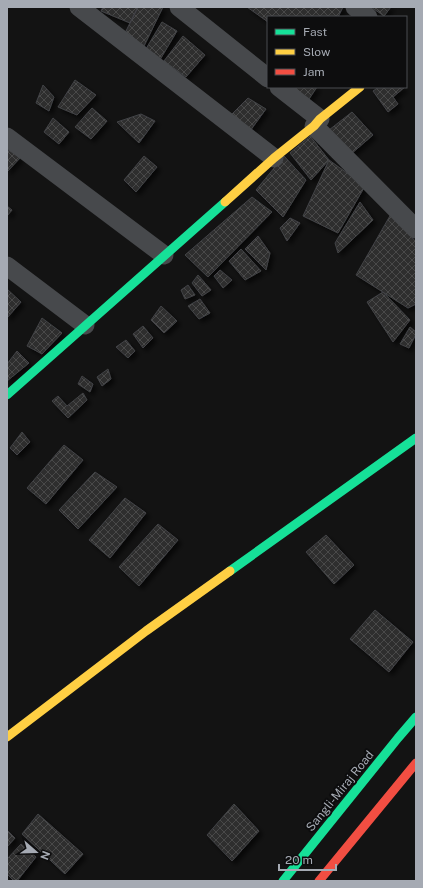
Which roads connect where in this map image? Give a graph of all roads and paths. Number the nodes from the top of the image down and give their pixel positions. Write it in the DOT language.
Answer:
graph roads {
  1 [pos="79,7"];
  2 [pos="179,7"];
  3 [pos="355,7"];
  4 [pos="367,16"];
  5 [pos="267,77"];
  6 [pos="280,88"];
  7 [pos="359,88"];
  8 [pos="317,123"];
  9 [pos="7,137"];
  10 [pos="274,158"];
  11 [pos="416,229"];
  12 [pos="164,255"];
  13 [pos="7,266"];
  14 [pos="85,325"];
  15 [pos="7,395"];
  16 [pos="416,438"];
  17 [pos="416,717"];
  18 [pos="7,737"];
  19 [pos="416,763"];
  20 [pos="283,881"];
  21 [pos="319,881"];
  1 -- 10 [label="street"];
  2 -- 5 [label="street"];
  3 -- 4 [label="street"];
  6 -- 8 [label="street"];
  7 -- 8 [label="main road"];
  8 -- 10 [label="main road"];
  8 -- 11 [label="street"];
  9 -- 12 [label="street"];
  10 -- 12 [label="main road"];
  12 -- 14 [label="main road"];
  13 -- 14 [label="street"];
  14 -- 15 [label="main road"];
  16 -- 18 [label="main road"];
  17 -- 20 [label="main road, Sangli-Miraj Road"];
  19 -- 21 [label="main road"];
}
